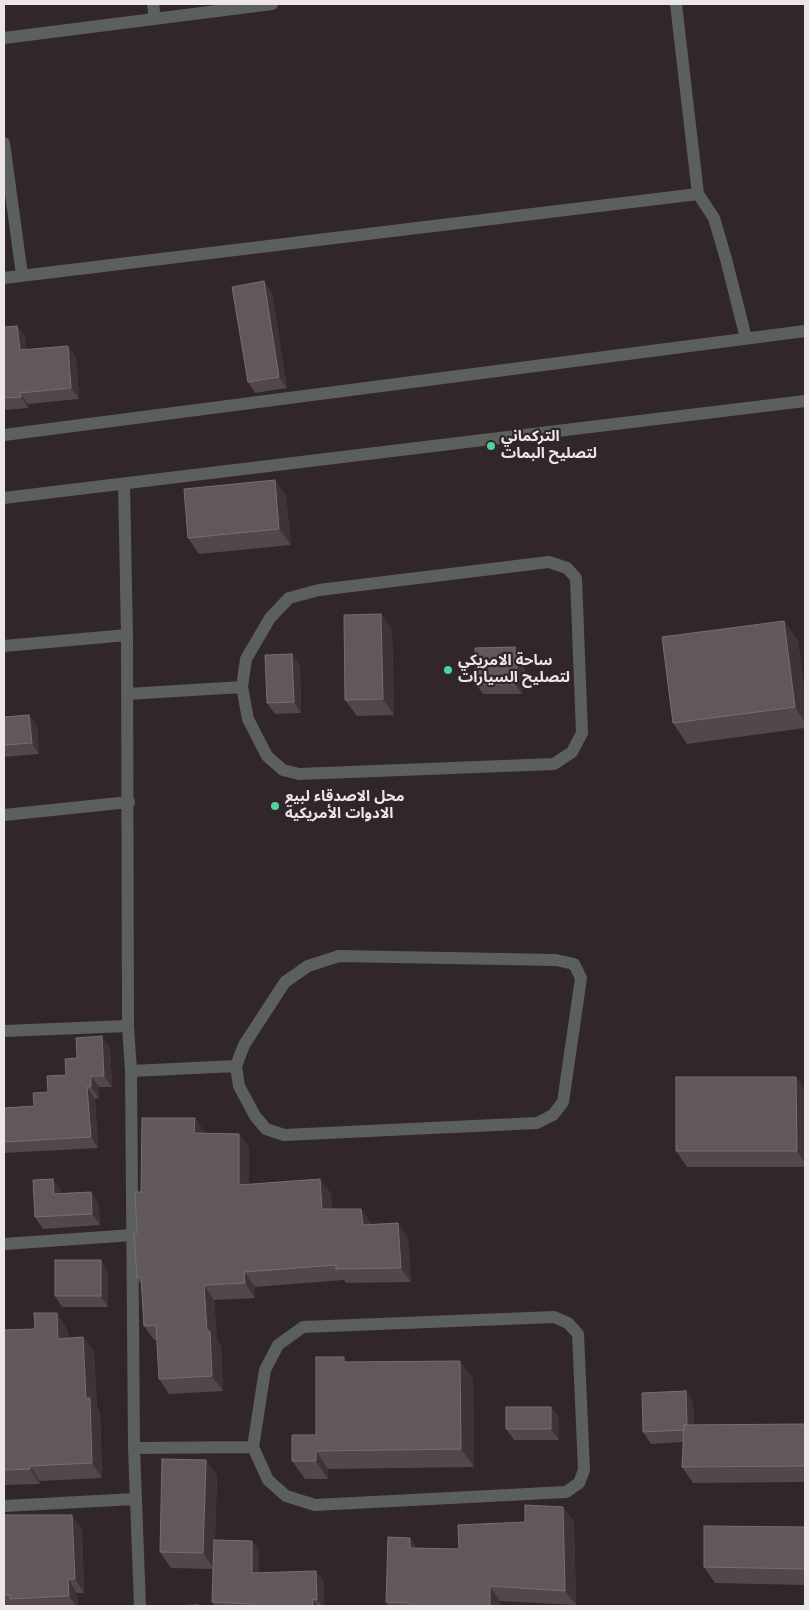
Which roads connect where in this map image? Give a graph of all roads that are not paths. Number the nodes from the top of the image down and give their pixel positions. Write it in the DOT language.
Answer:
graph roads {
  1 [pos="153,4"];
  2 [pos="272,4"];
  3 [pos="676,4"];
  4 [pos="155,19"];
  5 [pos="4,38"];
  6 [pos="4,143"];
  7 [pos="698,194"];
  8 [pos="22,275"];
  9 [pos="4,278"];
  10 [pos="805,331"];
  11 [pos="746,338"];
  12 [pos="805,401"];
  13 [pos="4,435"];
  14 [pos="124,484"];
  15 [pos="4,498"];
  16 [pos="127,635"];
  17 [pos="4,646"];
  18 [pos="242,687"];
  19 [pos="127,694"];
  20 [pos="129,802"];
  21 [pos="4,815"];
  22 [pos="128,1026"];
  23 [pos="4,1031"];
  24 [pos="236,1066"];
  25 [pos="131,1071"];
  26 [pos="133,1235"];
  27 [pos="4,1244"];
  28 [pos="253,1447"];
  29 [pos="134,1448"];
  30 [pos="135,1499"];
  31 [pos="4,1506"];
  32 [pos="140,1606"];
  1 -- 4 [label="street"];
  2 -- 4 [label="street"];
  3 -- 7 [label="street"];
  4 -- 5 [label="street"];
  6 -- 8 [label="street"];
  7 -- 8 [label="street"];
  7 -- 11 [label="street"];
  8 -- 9 [label="street"];
  10 -- 11 [label="street"];
  11 -- 13 [label="street"];
  12 -- 14 [label="street"];
  14 -- 15 [label="street"];
  14 -- 16 [label="street"];
  16 -- 17 [label="street"];
  16 -- 19 [label="street"];
  18 -- 18 [label="street"];
  18 -- 19 [label="street"];
  19 -- 20 [label="street"];
  20 -- 21 [label="street"];
  20 -- 22 [label="street"];
  22 -- 23 [label="street"];
  22 -- 25 [label="street"];
  24 -- 24 [label="street"];
  24 -- 25 [label="street"];
  25 -- 26 [label="street"];
  26 -- 27 [label="street"];
  26 -- 29 [label="street"];
  28 -- 28 [label="street"];
  28 -- 29 [label="street"];
  29 -- 30 [label="street"];
  30 -- 31 [label="street"];
  30 -- 32 [label="street"];
}
